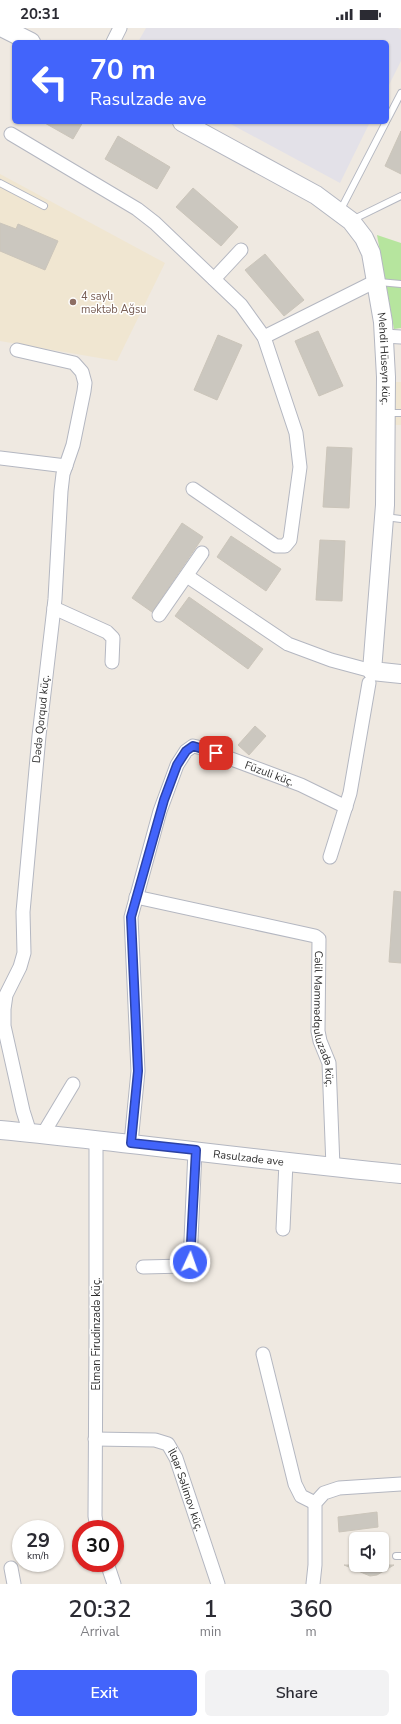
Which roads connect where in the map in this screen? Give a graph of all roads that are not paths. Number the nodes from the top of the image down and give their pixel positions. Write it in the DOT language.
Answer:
graph roads {
  1 [pos="3,28"];
  2 [pos="120,28"];
  3 [pos="27,40"];
  4 [pos="114,40"];
  5 [pos="401,93"];
  6 [pos="389,117"];
  7 [pos="186,124"];
  8 [pos="386,124"];
  9 [pos="11,134"];
  10 [pos="0,183"];
  11 [pos="401,196"];
  12 [pos="44,206"];
  13 [pos="346,217"];
  14 [pos="241,250"];
  15 [pos="214,279"];
  16 [pos="376,281"];
  17 [pos="401,284"];
  18 [pos="264,337"];
  19 [pos="392,337"];
  20 [pos="17,350"];
  21 [pos="393,413"];
  22 [pos="0,458"];
  23 [pos="66,466"];
  24 [pos="193,489"];
  25 [pos="392,518"];
  26 [pos="202,553"];
  27 [pos="187,576"];
  28 [pos="54,608"];
  29 [pos="160,615"];
  30 [pos="112,662"];
  31 [pos="401,674"];
  32 [pos="371,677"];
  33 [pos="346,807"];
  34 [pos="330,857"];
  35 [pos="136,897"];
  36 [pos="3,993"];
  37 [pos="73,1084"];
  38 [pos="0,1130"];
  39 [pos="36,1133"];
  40 [pos="96,1139"];
  41 [pos="131,1143"];
  42 [pos="196,1150"];
  43 [pos="286,1162"];
  44 [pos="333,1167"];
  45 [pos="401,1174"];
  46 [pos="283,1229"];
  47 [pos="143,1267"];
  48 [pos="263,1354"];
  49 [pos="95,1438"];
  50 [pos="401,1484"];
  51 [pos="315,1503"];
  52 [pos="96,1520"];
  53 [pos="11,1568"];
  54 [pos="110,1572"];
  55 [pos="14,1584"];
  56 [pos="114,1584"];
  57 [pos="218,1584"];
  58 [pos="313,1584"];
  1 -- 3 [label="street"];
  2 -- 4 [label="street"];
  5 -- 6 [label="lane"];
  7 -- 13 [label="street, Mehdi Hüseyn küç."];
  8 -- 13 [label="lane"];
  9 -- 15 [label="street"];
  10 -- 12 [label="lane"];
  11 -- 13 [label="lane"];
  13 -- 16 [label="street, Mehdi Hüseyn küç."];
  14 -- 15 [label="street"];
  15 -- 18 [label="street"];
  16 -- 17 [label="lane"];
  16 -- 18 [label="street"];
  16 -- 19 [label="street, Mehdi Hüseyn küç."];
  18 -- 24 [label="street"];
  19 -- 21 [label="street, Mehdi Hüseyn küç."];
  20 -- 23 [label="street, Dədə Qorqud küç."];
  21 -- 25 [label="street, Mehdi Hüseyn küç."];
  22 -- 23 [label="street"];
  23 -- 28 [label="street, Dədə Qorqud küç."];
  25 -- 32 [label="street, Mehdi Hüseyn küç."];
  26 -- 27 [label="street"];
  27 -- 29 [label="street"];
  27 -- 32 [label="street"];
  28 -- 30 [label="street"];
  28 -- 36 [label="street, Dədə Qorqud küç."];
  31 -- 32 [label="street"];
  32 -- 33 [label="street"];
  33 -- 34 [label="street"];
  33 -- 35 [label="street, Füzuli küç."];
  35 -- 41 [label="street, Füzuli küç."];
  35 -- 44 [label="street, Cəlil Məmmədquluzadə küç."];
  36 -- 39 [label="street, Dədə Qorqud küç."];
  37 -- 39 [label="street"];
  38 -- 39 [label="street, Rasulzade ave"];
  39 -- 40 [label="street, Rasulzade ave"];
  40 -- 41 [label="street, Rasulzade ave"];
  40 -- 49 [label="street, Elman Firudinzadə küç."];
  41 -- 42 [label="street, Rasulzade ave"];
  42 -- 43 [label="street, Rasulzade ave"];
  42 -- 47 [label="street"];
  43 -- 44 [label="street, Rasulzade ave"];
  43 -- 46 [label="street"];
  44 -- 45 [label="street, Rasulzade ave"];
  48 -- 51 [label="street"];
  49 -- 52 [label="street, Elman Firudinzadə küç."];
  49 -- 57 [label="street, İlqar Səlimov küç."];
  50 -- 51 [label="street"];
  51 -- 58 [label="street"];
  53 -- 55 [label="street"];
  54 -- 56 [label="street"];
}
